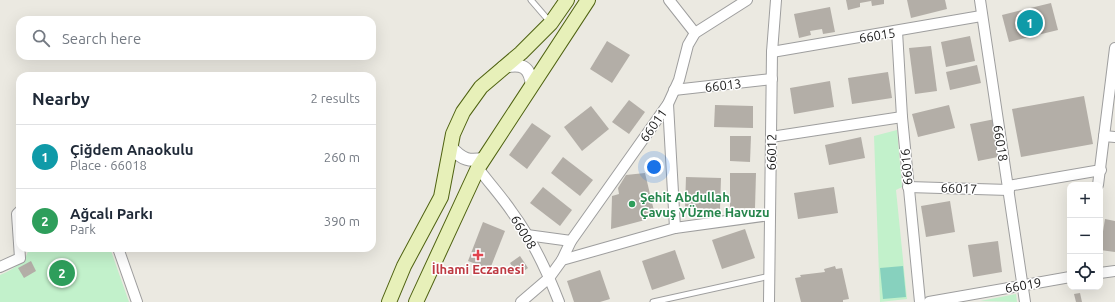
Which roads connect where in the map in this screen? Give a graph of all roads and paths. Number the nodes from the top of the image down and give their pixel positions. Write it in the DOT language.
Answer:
graph roads {
  1 [pos="531,0"];
  2 [pos="567,0"];
  3 [pos="588,0"];
  4 [pos="669,0"];
  5 [pos="747,0"];
  6 [pos="980,0"];
  7 [pos="777,1"];
  8 [pos="981,16"];
  9 [pos="551,23"];
  10 [pos="897,31"];
  11 [pos="695,34"];
  12 [pos="1115,48"];
  13 [pos="772,52"];
  14 [pos="502,68"];
  15 [pos="772,79"];
  16 [pos="532,86"];
  17 [pos="674,90"];
  18 [pos="668,104"];
  19 [pos="902,117"];
  20 [pos="1104,136"];
  21 [pos="771,137"];
  22 [pos="1115,137"];
  23 [pos="451,147"];
  24 [pos="482,163"];
  25 [pos="1100,170"];
  26 [pos="1098,182"];
  27 [pos="908,187"];
  28 [pos="1009,188"];
  29 [pos="770,215"];
  30 [pos="675,228"];
  31 [pos="527,235"];
  32 [pos="571,241"];
  33 [pos="20,252"];
  34 [pos="119,252"];
  35 [pos="562,260"];
  36 [pos="0,267"];
  37 [pos="1115,271"];
  38 [pos="1103,273"];
  39 [pos="770,276"];
  40 [pos="549,278"];
  41 [pos="1067,278"];
  42 [pos="1024,285"];
  43 [pos="976,298"];
  44 [pos="137,302"];
  45 [pos="389,302"];
  46 [pos="416,302"];
  47 [pos="521,302"];
  48 [pos="559,302"];
  49 [pos="654,302"];
  50 [pos="769,302"];
  51 [pos="920,302"];
  52 [pos="929,302"];
  53 [pos="1025,302"];
  1 -- 9 [label="lane"];
  2 -- 9 [label="main road"];
  3 -- 16 [label="main road"];
  4 -- 11 [label="street"];
  5 -- 11 [label="street"];
  6 -- 8 [label="street, 66018"];
  7 -- 13 [label="street, 66012"];
  8 -- 10 [label="street, 66015"];
  8 -- 28 [label="street, 66018"];
  9 -- 14 [label="main road"];
  10 -- 13 [label="street, 66015"];
  10 -- 19 [label="street, 66016"];
  11 -- 17 [label="street, 66011"];
  12 -- 20 [label="street"];
  13 -- 15 [label="street, 66012"];
  14 -- 16 [label="street"];
  14 -- 23 [label="main road"];
  15 -- 17 [label="street, 66013"];
  15 -- 21 [label="street, 66012"];
  16 -- 24 [label="main road"];
  17 -- 18 [label="street, 66011"];
  18 -- 30 [label="street"];
  18 -- 32 [label="street, 66011"];
  19 -- 21 [label="street"];
  19 -- 27 [label="street, 66016"];
  20 -- 22 [label="street"];
  20 -- 25 [label="street"];
  21 -- 29 [label="street, 66012"];
  23 -- 24 [label="street"];
  23 -- 45 [label="main road"];
  24 -- 31 [label="street, 66008"];
  24 -- 46 [label="main road"];
  25 -- 26 [label="street"];
  25 -- 28 [label="street, 66017"];
  27 -- 28 [label="street, 66017"];
  27 -- 51 [label="street, 66016"];
  28 -- 42 [label="street, 66018"];
  29 -- 30 [label="street"];
  29 -- 39 [label="street, 66012"];
  30 -- 35 [label="street"];
  31 -- 32 [label="street"];
  31 -- 40 [label="street, 66008"];
  32 -- 35 [label="street, 66011"];
  33 -- 36 [label="street"];
  34 -- 44 [label="street"];
  35 -- 40 [label="street, 66011"];
  37 -- 38 [label="street"];
  39 -- 49 [label="lane"];
  39 -- 50 [label="street, 66012"];
  40 -- 47 [label="street, 66011"];
  40 -- 48 [label="street, 66008"];
  41 -- 42 [label="street, 66019"];
  42 -- 43 [label="street, 66019"];
  42 -- 53 [label="street, 66018"];
  43 -- 52 [label="street, 66019"];
}
